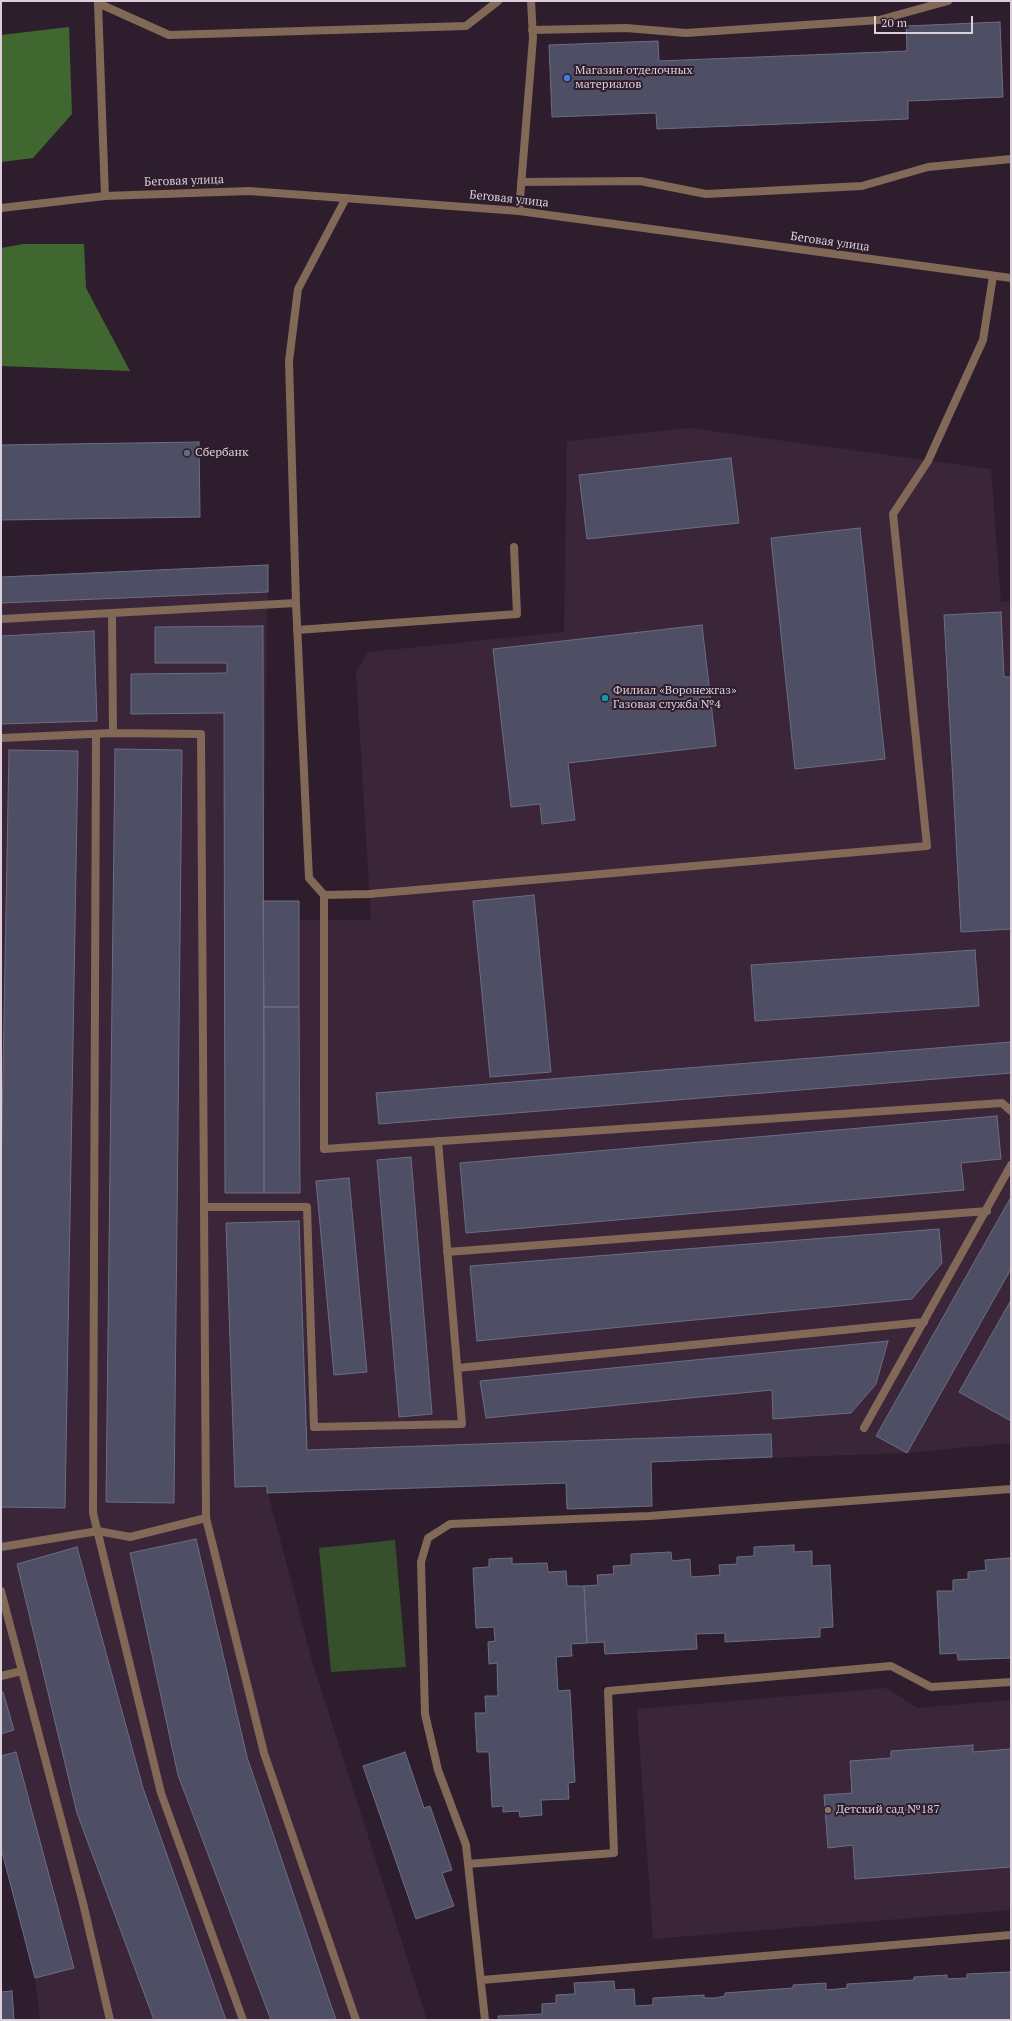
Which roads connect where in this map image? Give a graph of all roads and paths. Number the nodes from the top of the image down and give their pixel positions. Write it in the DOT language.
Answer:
graph roads {
  1 [pos="498,1"];
  2 [pos="531,1"];
  3 [pos="948,1"];
  4 [pos="95,2"];
  5 [pos="532,30"];
  6 [pos="1011,159"];
  7 [pos="521,182"];
  8 [pos="105,196"];
  9 [pos="346,198"];
  10 [pos="1,208"];
  11 [pos="519,211"];
  12 [pos="993,276"];
  13 [pos="1011,278"];
  14 [pos="514,547"];
  15 [pos="296,603"];
  16 [pos="112,614"];
  17 [pos="1,619"];
  18 [pos="297,630"];
  19 [pos="113,733"];
  20 [pos="96,734"];
  21 [pos="1,738"];
  22 [pos="324,895"];
  23 [pos="1011,1111"];
  24 [pos="438,1141"];
  25 [pos="1011,1165"];
  26 [pos="204,1207"];
  27 [pos="987,1211"];
  28 [pos="447,1252"];
  29 [pos="924,1322"];
  30 [pos="458,1368"];
  31 [pos="864,1428"];
  32 [pos="1011,1488"];
  33 [pos="206,1518"];
  34 [pos="98,1531"];
  35 [pos="1,1547"];
  36 [pos="1,1591"];
  37 [pos="22,1671"];
  38 [pos="1,1676"];
  39 [pos="1011,1682"];
  40 [pos="468,1864"];
  41 [pos="1011,1934"];
  42 [pos="482,1980"];
  43 [pos="110,2020"];
  44 [pos="243,2020"];
  45 [pos="356,2020"];
  46 [pos="485,2020"];
  1 -- 4 [label="street"];
  2 -- 5 [label="street"];
  3 -- 5 [label="street"];
  4 -- 8 [label="street"];
  5 -- 7 [label="street"];
  6 -- 7 [label="street"];
  7 -- 11 [label="street"];
  8 -- 9 [label="street, Беговая улица"];
  8 -- 10 [label="street, Беговая улица"];
  9 -- 11 [label="street, Беговая улица"];
  9 -- 15 [label="street"];
  11 -- 12 [label="street, Беговая улица"];
  12 -- 13 [label="street, Беговая улица"];
  12 -- 22 [label="street"];
  14 -- 18 [label="street"];
  15 -- 16 [label="street"];
  15 -- 18 [label="street"];
  16 -- 17 [label="street"];
  16 -- 19 [label="street"];
  18 -- 22 [label="street"];
  19 -- 20 [label="street"];
  19 -- 26 [label="street"];
  20 -- 21 [label="street"];
  20 -- 34 [label="street"];
  22 -- 24 [label="street"];
  23 -- 24 [label="street"];
  24 -- 28 [label="street"];
  25 -- 27 [label="street"];
  26 -- 30 [label="street"];
  26 -- 33 [label="street"];
  27 -- 28 [label="street"];
  27 -- 29 [label="street"];
  28 -- 30 [label="street"];
  29 -- 30 [label="street"];
  29 -- 31 [label="street"];
  32 -- 40 [label="street"];
  33 -- 34 [label="street"];
  33 -- 45 [label="street"];
  34 -- 35 [label="street"];
  34 -- 44 [label="street"];
  36 -- 37 [label="street"];
  37 -- 38 [label="street"];
  37 -- 43 [label="street"];
  39 -- 40 [label="street"];
  40 -- 42 [label="street"];
  41 -- 42 [label="street"];
  42 -- 46 [label="street"];
}
